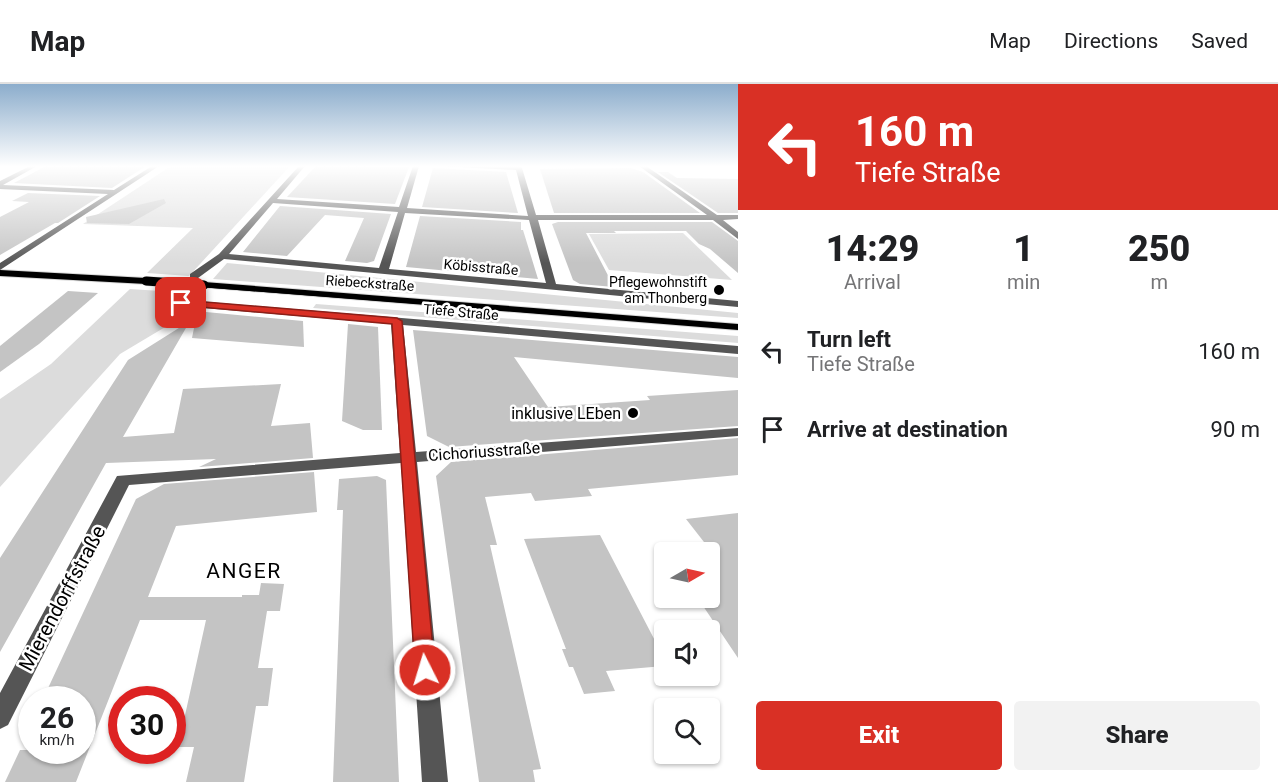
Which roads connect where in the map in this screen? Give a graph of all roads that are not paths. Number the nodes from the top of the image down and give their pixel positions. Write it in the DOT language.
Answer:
graph roads {
  1 [pos="105,199"];
  2 [pos="272,199"];
  3 [pos="406,199"];
  4 [pos="527,199"];
  5 [pos="688,199"];
  6 [pos="270,201"];
  7 [pos="403,210"];
  8 [pos="738,217"];
  9 [pos="532,218"];
  10 [pos="716,218"];
  11 [pos="738,236"];
  12 [pos="222,256"];
  13 [pos="0,267"];
  14 [pos="382,271"];
  15 [pos="0,273"];
  16 [pos="194,276"];
  17 [pos="552,287"];
  18 [pos="181,297"];
  19 [pos="738,304"];
  20 [pos="397,321"];
  21 [pos="738,327"];
  22 [pos="738,350"];
  23 [pos="738,432"];
  24 [pos="406,457"];
  25 [pos="123,480"];
  26 [pos="0,717"];
  27 [pos="435,782"];
  1 -- 13 [label="street"];
  2 -- 6 [label="street"];
  3 -- 7 [label="street"];
  4 -- 9 [label="street"];
  5 -- 10 [label="street"];
  6 -- 7 [label="street"];
  6 -- 12 [label="street"];
  7 -- 9 [label="street"];
  7 -- 14 [label="street"];
  8 -- 10 [label="street"];
  9 -- 10 [label="street"];
  9 -- 17 [label="street"];
  10 -- 11 [label="street"];
  12 -- 14 [label="street, Köbisstraße"];
  12 -- 16 [label="street"];
  14 -- 17 [label="street, Köbisstraße"];
  15 -- 21 [label="main road, Riebeckstraße, bridge"];
  17 -- 19 [label="street, Köbisstraße"];
  18 -- 20 [label="street, Tiefe Straße"];
  20 -- 22 [label="street, Tiefe Straße"];
  20 -- 24 [label="street"];
  23 -- 24 [label="street, Cichoriusstraße"];
  24 -- 25 [label="street, Cichoriusstraße"];
  24 -- 27 [label="street"];
  25 -- 26 [label="street, Mierendorffstraße"];
}
